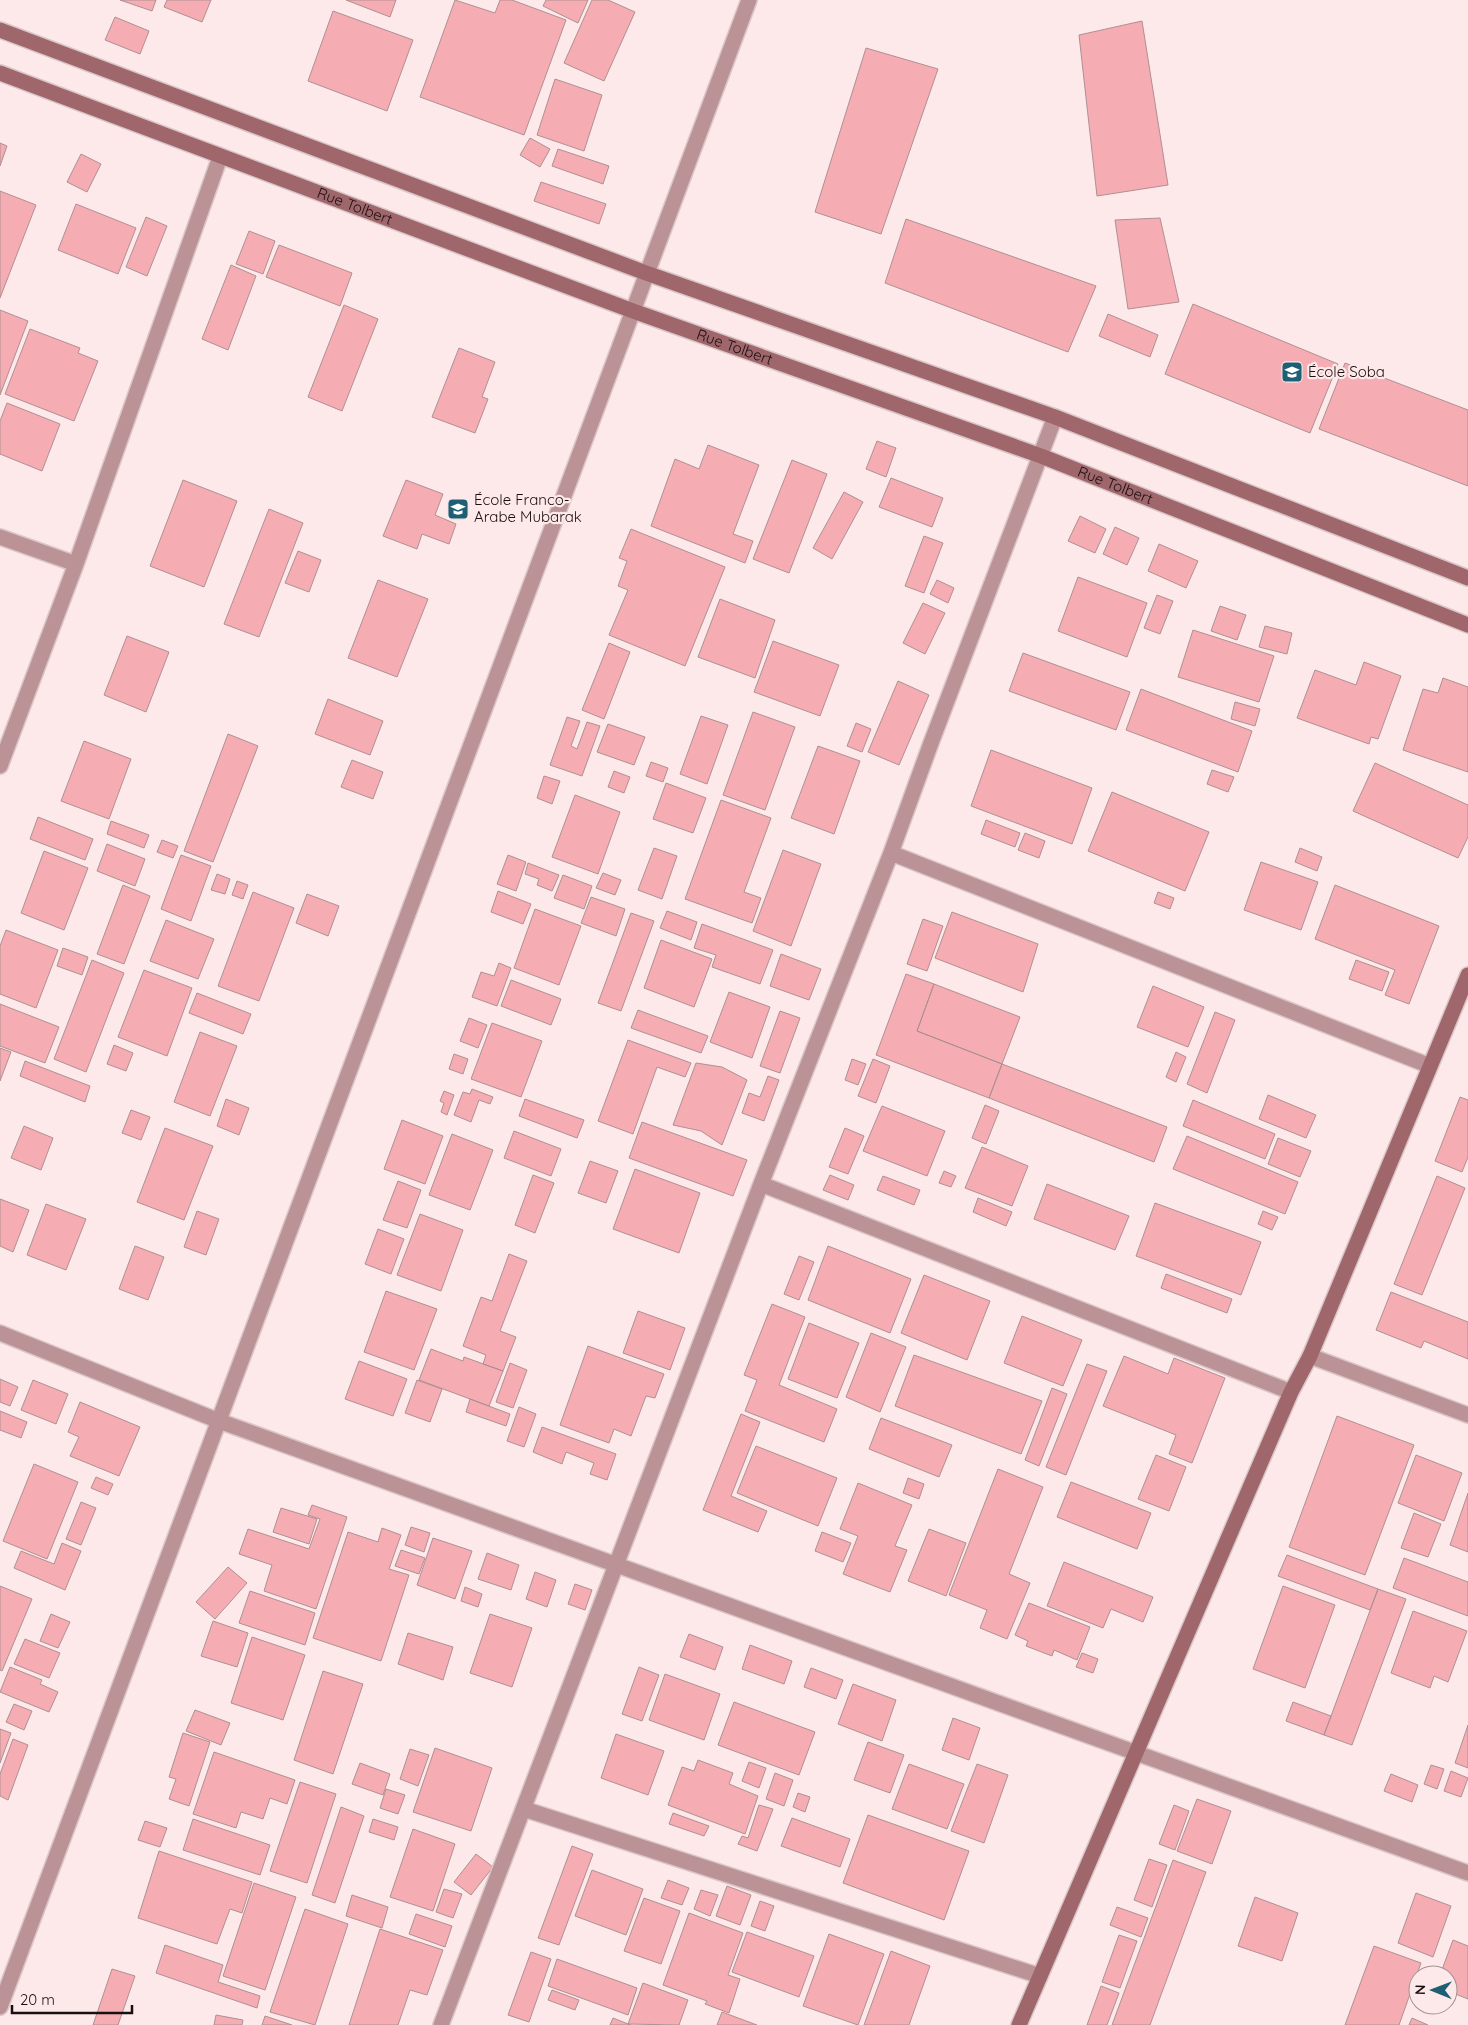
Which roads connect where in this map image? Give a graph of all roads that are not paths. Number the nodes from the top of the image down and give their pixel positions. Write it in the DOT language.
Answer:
graph roads {
  1 [pos="749,0"];
  2 [pos="0,30"];
  3 [pos="0,73"];
  4 [pos="220,157"];
  5 [pos="646,273"];
  6 [pos="633,311"];
  7 [pos="1055,417"];
  8 [pos="1041,456"];
  9 [pos="0,537"];
  10 [pos="76,564"];
  11 [pos="1468,578"];
  12 [pos="1468,625"];
  13 [pos="0,766"];
  14 [pos="891,853"];
  15 [pos="1468,975"];
  16 [pos="1430,1066"];
  17 [pos="761,1184"];
  18 [pos="0,1333"];
  19 [pos="1310,1356"];
  20 [pos="1291,1392"];
  21 [pos="1468,1415"];
  22 [pos="219,1421"];
  23 [pos="616,1566"];
  24 [pos="1135,1752"];
  25 [pos="524,1809"];
  26 [pos="1468,1873"];
  27 [pos="1040,1976"];
  28 [pos="0,2007"];
  29 [pos="441,2025"];
  30 [pos="1019,2025"];
  1 -- 5 [label="street"];
  2 -- 5 [label="street"];
  3 -- 4 [label="street, Rue Tolbert"];
  4 -- 6 [label="street, Rue Tolbert"];
  4 -- 10 [label="street"];
  5 -- 6 [label="street"];
  5 -- 7 [label="street"];
  6 -- 8 [label="street, Rue Tolbert"];
  6 -- 22 [label="street"];
  7 -- 8 [label="street"];
  7 -- 11 [label="street"];
  8 -- 12 [label="street, Rue Tolbert"];
  8 -- 14 [label="street"];
  9 -- 10 [label="street"];
  10 -- 13 [label="street"];
  14 -- 16 [label="street"];
  14 -- 17 [label="street"];
  15 -- 16 [label="street"];
  16 -- 19 [label="street"];
  17 -- 20 [label="street"];
  17 -- 23 [label="street"];
  18 -- 22 [label="street"];
  19 -- 20 [label="street"];
  19 -- 21 [label="street"];
  20 -- 24 [label="street"];
  22 -- 23 [label="street"];
  22 -- 28 [label="street"];
  23 -- 24 [label="street"];
  23 -- 25 [label="street"];
  24 -- 26 [label="street"];
  24 -- 27 [label="street"];
  25 -- 27 [label="street"];
  25 -- 29 [label="street"];
  27 -- 30 [label="street"];
}
